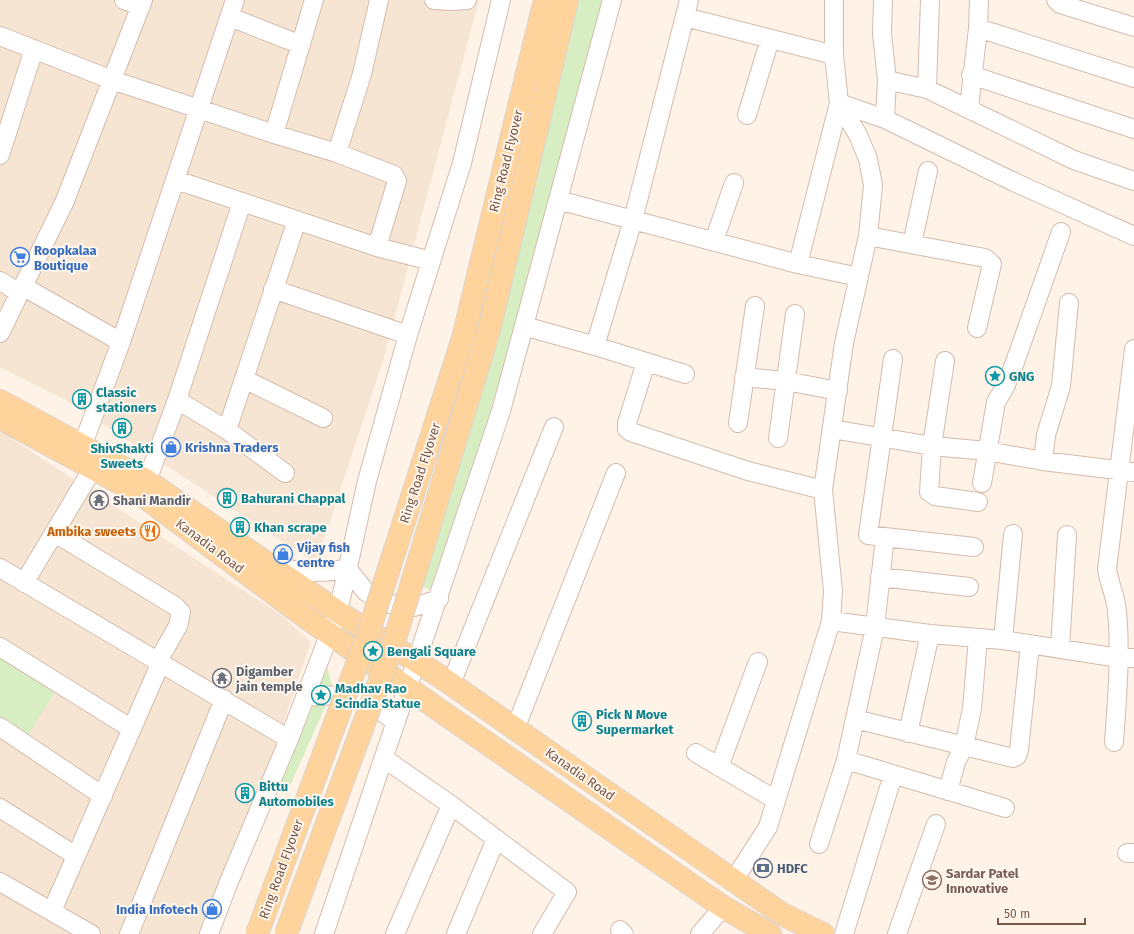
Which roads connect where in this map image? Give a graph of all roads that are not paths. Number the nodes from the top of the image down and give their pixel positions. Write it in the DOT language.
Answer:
graph roads {
  1 [pos="314,0"];
  2 [pos="379,0"];
  3 [pos="434,0"];
  4 [pos="467,0"];
  5 [pos="501,0"];
  6 [pos="545,0"];
  7 [pos="567,0"];
  8 [pos="612,0"];
  9 [pos="834,0"];
  10 [pos="883,0"];
  11 [pos="930,0"];
  12 [pos="979,0"];
  13 [pos="1056,0"];
  14 [pos="136,2"];
  15 [pos="233,8"];
  16 [pos="687,8"];
  17 [pos="1134,26"];
  18 [pos="978,28"];
  19 [pos="0,36"];
  20 [pos="770,39"];
  21 [pos="301,45"];
  22 [pos="34,49"];
  23 [pos="834,55"];
  24 [pos="972,76"];
  25 [pos="1134,78"];
  26 [pos="112,80"];
  27 [pos="887,80"];
  28 [pos="926,89"];
  29 [pos="839,103"];
  30 [pos="198,107"];
  31 [pos="969,108"];
  32 [pos="747,115"];
  33 [pos="6,118"];
  34 [pos="885,119"];
  35 [pos="1134,129"];
  36 [pos="274,134"];
  37 [pos="337,153"];
  38 [pos="0,155"];
  39 [pos="928,171"];
  40 [pos="176,180"];
  41 [pos="1134,181"];
  42 [pos="734,183"];
  43 [pos="558,200"];
  44 [pos="242,202"];
  45 [pos="296,220"];
  46 [pos="633,220"];
  47 [pos="1061,232"];
  48 [pos="868,236"];
  49 [pos="1134,236"];
  50 [pos="714,241"];
  51 [pos="912,244"];
  52 [pos="377,247"];
  53 [pos="431,261"];
  54 [pos="798,264"];
  55 [pos="859,277"];
  56 [pos="0,281"];
  57 [pos="273,289"];
  58 [pos="22,290"];
  59 [pos="1068,303"];
  60 [pos="755,306"];
  61 [pos="795,314"];
  62 [pos="524,326"];
  63 [pos="977,328"];
  64 [pos="0,333"];
  65 [pos="408,335"];
  66 [pos="121,342"];
  67 [pos="595,346"];
  68 [pos="1134,349"];
  69 [pos="893,359"];
  70 [pos="945,361"];
  71 [pos="646,362"];
  72 [pos="685,374"];
  73 [pos="744,377"];
  74 [pos="244,379"];
  75 [pos="786,381"];
  76 [pos="838,391"];
  77 [pos="177,400"];
  78 [pos="0,401"];
  79 [pos="0,418"];
  80 [pos="323,418"];
  81 [pos="738,423"];
  82 [pos="554,427"];
  83 [pos="832,429"];
  84 [pos="227,430"];
  85 [pos="882,437"];
  86 [pos="778,438"];
  87 [pos="83,444"];
  88 [pos="932,446"];
  89 [pos="987,451"];
  90 [pos="1043,461"];
  91 [pos="93,468"];
  92 [pos="1127,471"];
  93 [pos="616,473"];
  94 [pos="285,474"];
  95 [pos="148,481"];
  96 [pos="982,483"];
  97 [pos="823,490"];
  98 [pos="978,502"];
  99 [pos="55,533"];
  100 [pos="1014,534"];
  101 [pos="1067,535"];
  102 [pos="885,536"];
  103 [pos="974,547"];
  104 [pos="272,567"];
  105 [pos="0,568"];
  106 [pos="347,568"];
  107 [pos="880,577"];
  108 [pos="24,583"];
  109 [pos="969,587"];
  110 [pos="439,599"];
  111 [pos="338,612"];
  112 [pos="831,621"];
  113 [pos="875,627"];
  114 [pos="330,634"];
  115 [pos="930,634"];
  116 [pos="978,638"];
  117 [pos="1003,640"];
  118 [pos="1030,644"];
  119 [pos="0,647"];
  120 [pos="1060,648"];
  121 [pos="1126,658"];
  122 [pos="416,661"];
  123 [pos="160,662"];
  124 [pos="758,662"];
  125 [pos="451,684"];
  126 [pos="408,687"];
  127 [pos="305,697"];
  128 [pos="224,699"];
  129 [pos="855,719"];
  130 [pos="396,722"];
  131 [pos="0,727"];
  132 [pos="515,728"];
  133 [pos="132,729"];
  134 [pos="908,733"];
  135 [pos="289,739"];
  136 [pos="1114,742"];
  137 [pos="964,746"];
  138 [pos="696,754"];
  139 [pos="385,759"];
  140 [pos="846,760"];
  141 [pos="719,767"];
  142 [pos="893,775"];
  143 [pos="948,791"];
  144 [pos="103,796"];
  145 [pos="776,800"];
  146 [pos="451,805"];
  147 [pos="0,808"];
  148 [pos="1005,808"];
  149 [pos="936,824"];
  150 [pos="496,839"];
  151 [pos="819,844"];
  152 [pos="76,856"];
  153 [pos="734,880"];
  154 [pos="0,882"];
  155 [pos="724,906"];
  156 [pos="52,911"];
  157 [pos="800,929"];
  158 [pos="328,932"];
  159 [pos="91,934"];
  160 [pos="129,934"];
  161 [pos="209,934"];
  162 [pos="257,934"];
  163 [pos="286,934"];
  164 [pos="395,934"];
  165 [pos="456,934"];
  166 [pos="542,934"];
  167 [pos="700,934"];
  168 [pos="770,934"];
  169 [pos="823,934"];
  170 [pos="844,934"];
  171 [pos="897,934"];
  1 -- 21 [label="street"];
  2 -- 37 [label="street"];
  3 -- 4 [label="street"];
  5 -- 53 [label="street"];
  6 -- 162 [label="main road, Ring Road Flyover, bridge"];
  7 -- 163 [label="main road, Ring Road Flyover, bridge"];
  8 -- 43 [label="street"];
  9 -- 23 [label="street"];
  10 -- 27 [label="street"];
  11 -- 28 [label="street"];
  12 -- 18 [label="street"];
  13 -- 17 [label="street"];
  14 -- 26 [label="street"];
  15 -- 21 [label="street"];
  15 -- 30 [label="street"];
  16 -- 20 [label="street"];
  16 -- 46 [label="street"];
  18 -- 24 [label="street"];
  18 -- 25 [label="street"];
  19 -- 22 [label="street"];
  20 -- 23 [label="street"];
  20 -- 32 [label="street"];
  21 -- 36 [label="street"];
  22 -- 26 [label="street"];
  22 -- 33 [label="street"];
  23 -- 29 [label="street"];
  24 -- 31 [label="street"];
  24 -- 35 [label="street"];
  26 -- 30 [label="street"];
  26 -- 58 [label="street"];
  27 -- 28 [label="street"];
  27 -- 34 [label="street"];
  28 -- 31 [label="street"];
  29 -- 34 [label="street"];
  29 -- 48 [label="street"];
  29 -- 54 [label="street"];
  30 -- 36 [label="street"];
  30 -- 40 [label="street"];
  31 -- 41 [label="street"];
  33 -- 38 [label="street"];
  34 -- 49 [label="street"];
  36 -- 37 [label="street"];
  37 -- 52 [label="street"];
  39 -- 51 [label="street"];
  40 -- 44 [label="street"];
  40 -- 66 [label="street"];
  42 -- 50 [label="street"];
  43 -- 46 [label="street"];
  43 -- 62 [label="street"];
  44 -- 45 [label="street"];
  44 -- 77 [label="street"];
  45 -- 52 [label="street"];
  45 -- 57 [label="street"];
  46 -- 50 [label="street"];
  46 -- 67 [label="street"];
  47 -- 89 [label="street"];
  48 -- 51 [label="street"];
  48 -- 55 [label="street"];
  50 -- 54 [label="street"];
  51 -- 63 [label="street"];
  52 -- 53 [label="street"];
  53 -- 65 [label="street"];
  54 -- 55 [label="street"];
  55 -- 76 [label="street"];
  56 -- 58 [label="street"];
  57 -- 65 [label="street"];
  57 -- 74 [label="street"];
  58 -- 64 [label="street"];
  58 -- 66 [label="street"];
  59 -- 90 [label="street"];
  60 -- 73 [label="street"];
  61 -- 75 [label="street"];
  62 -- 67 [label="street"];
  62 -- 110 [label="street"];
  65 -- 106 [label="street"];
  66 -- 87 [label="street"];
  67 -- 71 [label="street"];
  68 -- 92 [label="street"];
  69 -- 85 [label="street"];
  70 -- 88 [label="street"];
  71 -- 72 [label="street"];
  71 -- 97 [label="street"];
  73 -- 75 [label="street"];
  73 -- 81 [label="street"];
  74 -- 80 [label="street"];
  74 -- 84 [label="street"];
  75 -- 76 [label="street"];
  75 -- 86 [label="street"];
  76 -- 83 [label="street"];
  77 -- 84 [label="street"];
  77 -- 95 [label="street"];
  78 -- 87 [label="main road, Kanadia Road"];
  79 -- 91 [label="main road, Kanadia Road"];
  82 -- 125 [label="street"];
  83 -- 85 [label="street"];
  83 -- 97 [label="street"];
  84 -- 94 [label="street"];
  85 -- 88 [label="street"];
  85 -- 102 [label="street"];
  87 -- 95 [label="main road, Kanadia Road"];
  88 -- 89 [label="street"];
  88 -- 98 [label="street"];
  89 -- 90 [label="street"];
  89 -- 96 [label="street"];
  90 -- 92 [label="street"];
  91 -- 99 [label="street"];
  91 -- 114 [label="main road, Kanadia Road"];
  92 -- 121 [label="street"];
  93 -- 132 [label="street"];
  95 -- 104 [label="main road, Kanadia Road"];
  97 -- 112 [label="street"];
  99 -- 108 [label="street"];
  99 -- 123 [label="street"];
  100 -- 117 [label="street"];
  101 -- 120 [label="street"];
  102 -- 103 [label="street"];
  102 -- 107 [label="street"];
  104 -- 106 [label="street"];
  104 -- 111 [label="main road, Kanadia Road"];
  105 -- 108 [label="street"];
  106 -- 110 [label="street"];
  106 -- 111 [label="street"];
  107 -- 109 [label="street"];
  107 -- 113 [label="street"];
  108 -- 123 [label="street"];
  110 -- 122 [label="street"];
  111 -- 114 [label="street"];
  111 -- 122 [label="main road, Kanadia Road"];
  112 -- 113 [label="street"];
  112 -- 145 [label="street"];
  113 -- 115 [label="street"];
  113 -- 129 [label="street"];
  114 -- 126 [label="main road, Kanadia Road"];
  114 -- 127 [label="street"];
  115 -- 116 [label="street"];
  115 -- 134 [label="street"];
  116 -- 117 [label="street"];
  116 -- 137 [label="street"];
  117 -- 118 [label="street"];
  118 -- 120 [label="street"];
  118 -- 137 [label="street"];
  119 -- 133 [label="street"];
  120 -- 121 [label="street"];
  121 -- 136 [label="street"];
  122 -- 125 [label="main road, Kanadia Road"];
  122 -- 126 [label="street"];
  123 -- 128 [label="street"];
  123 -- 133 [label="street"];
  124 -- 141 [label="street"];
  125 -- 132 [label="main road, Kanadia Road"];
  126 -- 130 [label="street"];
  126 -- 155 [label="main road, Kanadia Road"];
  127 -- 130 [label="street"];
  127 -- 135 [label="street"];
  128 -- 135 [label="street"];
  128 -- 160 [label="street"];
  129 -- 134 [label="street"];
  129 -- 140 [label="street"];
  130 -- 139 [label="street"];
  131 -- 144 [label="street"];
  132 -- 153 [label="main road, Kanadia Road"];
  133 -- 144 [label="street"];
  134 -- 137 [label="street"];
  135 -- 161 [label="street"];
  137 -- 143 [label="street"];
  138 -- 141 [label="street"];
  139 -- 146 [label="street"];
  139 -- 158 [label="street"];
  140 -- 142 [label="street"];
  140 -- 151 [label="street"];
  141 -- 145 [label="street"];
  142 -- 143 [label="street"];
  142 -- 170 [label="street"];
  143 -- 148 [label="street"];
  144 -- 152 [label="street"];
  145 -- 153 [label="street"];
  146 -- 150 [label="street"];
  146 -- 164 [label="street"];
  147 -- 152 [label="street"];
  149 -- 171 [label="street"];
  150 -- 165 [label="street"];
  150 -- 166 [label="street"];
  152 -- 156 [label="street"];
  153 -- 157 [label="main road, Kanadia Road"];
  154 -- 156 [label="street"];
  155 -- 167 [label="street"];
  155 -- 168 [label="main road"];
  156 -- 159 [label="street"];
  157 -- 169 [label="main road, Kanadia Road"];
}
